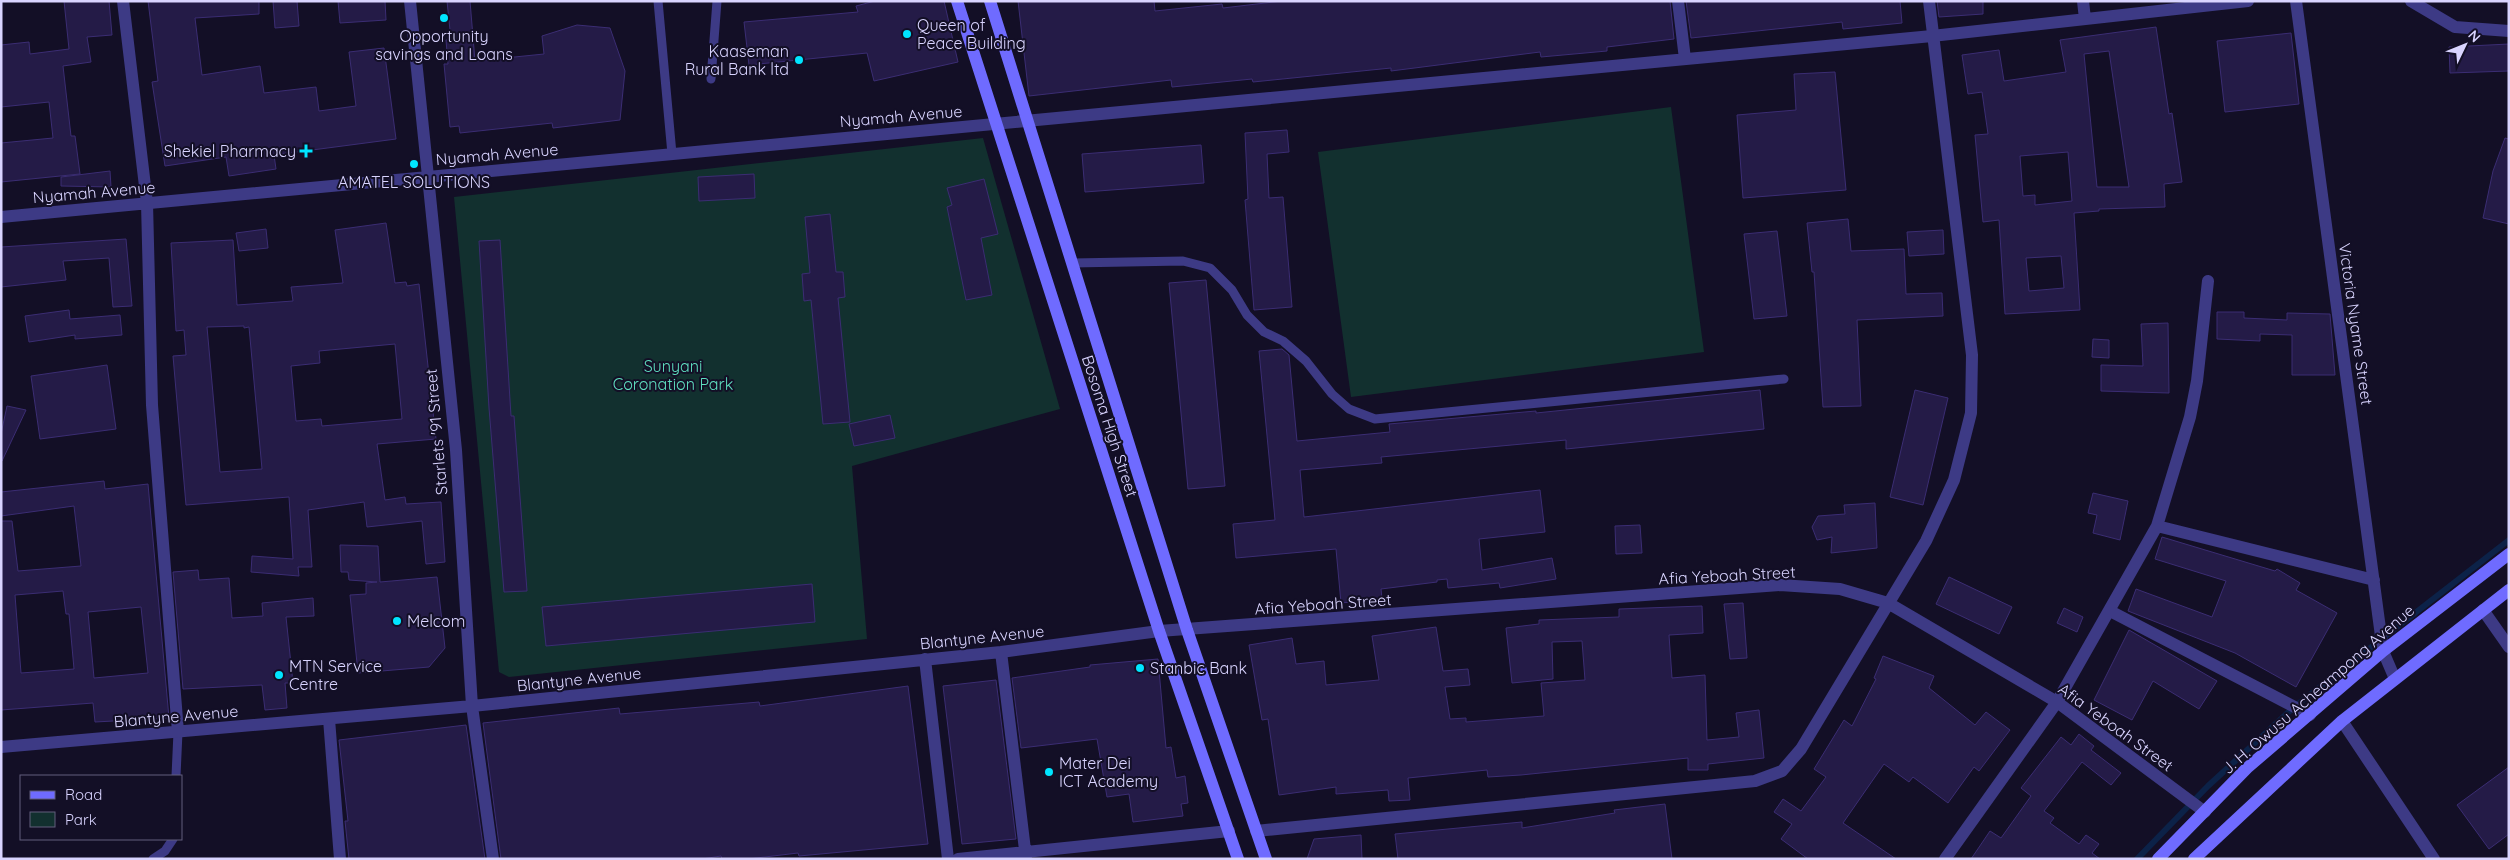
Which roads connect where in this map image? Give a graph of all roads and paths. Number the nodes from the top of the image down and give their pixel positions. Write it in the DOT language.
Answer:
graph roads {
  1 [pos="123,1"];
  2 [pos="410,1"];
  3 [pos="658,1"];
  4 [pos="717,1"];
  5 [pos="957,1"];
  6 [pos="990,1"];
  7 [pos="1678,1"];
  8 [pos="1929,1"];
  9 [pos="2083,1"];
  10 [pos="2248,1"];
  11 [pos="2296,1"];
  12 [pos="2411,1"];
  13 [pos="2085,19"];
  14 [pos="2509,31"];
  15 [pos="1932,36"];
  16 [pos="1685,59"];
  17 [pos="712,79"];
  18 [pos="1027,120"];
  19 [pos="997,124"];
  20 [pos="672,154"];
  21 [pos="426,177"];
  22 [pos="147,203"];
  23 [pos="1,217"];
  24 [pos="1072,263"];
  25 [pos="2208,280"];
  26 [pos="1784,379"];
  27 [pos="2157,526"];
  28 [pos="2509,554"];
  29 [pos="2374,580"];
  30 [pos="2509,590"];
  31 [pos="1888,603"];
  32 [pos="2483,610"];
  33 [pos="2110,611"];
  34 [pos="1187,630"];
  35 [pos="1159,631"];
  36 [pos="2509,647"];
  37 [pos="2384,651"];
  38 [pos="1001,652"];
  39 [pos="925,659"];
  40 [pos="2395,679"];
  41 [pos="2057,702"];
  42 [pos="472,706"];
  43 [pos="2310,715"];
  44 [pos="329,719"];
  45 [pos="2342,721"];
  46 [pos="178,732"];
  47 [pos="1,748"];
  48 [pos="176,775"];
  49 [pos="2205,812"];
  50 [pos="1229,831"];
  51 [pos="1256,831"];
  52 [pos="172,840"];
  53 [pos="1025,855"];
  54 [pos="153,859"];
  55 [pos="340,859"];
  56 [pos="493,859"];
  57 [pos="948,859"];
  58 [pos="958,859"];
  59 [pos="1238,859"];
  60 [pos="1266,859"];
  61 [pos="1945,859"];
  62 [pos="2158,859"];
  63 [pos="2194,859"];
  64 [pos="2434,859"];
  1 -- 22 [label="street"];
  2 -- 21 [label="street, Starlets '91 Street"];
  3 -- 20 [label="lane"];
  4 -- 17 [label="lane"];
  5 -- 19 [label="street, Bosoma High Street"];
  6 -- 18 [label="street, Bosoma High Street"];
  7 -- 16 [label="street"];
  8 -- 15 [label="street"];
  9 -- 13 [label="street"];
  10 -- 13 [label="street, Nyamah Avenue"];
  11 -- 29 [label="street, Victoria Nyame Street"];
  12 -- 14 [label="street"];
  13 -- 15 [label="street, Nyamah Avenue"];
  15 -- 16 [label="street, Nyamah Avenue"];
  15 -- 31 [label="street"];
  16 -- 18 [label="street, Nyamah Avenue"];
  18 -- 19 [label="street, Nyamah Avenue"];
  18 -- 24 [label="street, Bosoma High Street"];
  19 -- 20 [label="street, Nyamah Avenue"];
  19 -- 35 [label="street, Bosoma High Street"];
  20 -- 21 [label="street, Nyamah Avenue"];
  21 -- 22 [label="street, Nyamah Avenue"];
  21 -- 42 [label="street, Starlets '91 Street"];
  22 -- 23 [label="street, Nyamah Avenue"];
  22 -- 46 [label="street"];
  24 -- 26 [label="lane"];
  24 -- 34 [label="street, Bosoma High Street"];
  25 -- 27 [label="street"];
  27 -- 29 [label="street"];
  27 -- 33 [label="street"];
  28 -- 37 [label="street, J. H. Owusu Acheampong Avenue"];
  29 -- 37 [label="street, Victoria Nyame Street"];
  30 -- 32 [label="street"];
  31 -- 34 [label="street, Afia Yeboah Street"];
  31 -- 41 [label="street, Afia Yeboah Street"];
  31 -- 51 [label="street"];
  32 -- 36 [label="street"];
  32 -- 40 [label="street"];
  33 -- 41 [label="street"];
  33 -- 43 [label="street"];
  34 -- 35 [label="street, Afia Yeboah Street"];
  34 -- 51 [label="street, Bosoma High Street"];
  35 -- 38 [label="street, Blantyne Avenue"];
  35 -- 50 [label="street, Bosoma High Street"];
  37 -- 40 [label="street, Victoria Nyame Street"];
  37 -- 43 [label="street, J. H. Owusu Acheampong Avenue"];
  38 -- 39 [label="street, Blantyne Avenue"];
  38 -- 53 [label="street"];
  39 -- 42 [label="street, Blantyne Avenue"];
  39 -- 57 [label="street"];
  40 -- 45 [label="street"];
  41 -- 49 [label="street, Afia Yeboah Street"];
  41 -- 61 [label="street"];
  42 -- 44 [label="street, Blantyne Avenue"];
  42 -- 56 [label="street, Starlets '91 Street"];
  43 -- 49 [label="street, J. H. Owusu Acheampong Avenue"];
  44 -- 46 [label="street, Blantyne Avenue"];
  44 -- 55 [label="street"];
  45 -- 63 [label="street"];
  45 -- 64 [label="street"];
  46 -- 47 [label="street, Blantyne Avenue"];
  46 -- 48 [label="lane"];
  49 -- 62 [label="street, J. H. Owusu Acheampong Avenue"];
  50 -- 53 [label="street"];
  50 -- 59 [label="street, Bosoma High Street"];
  51 -- 60 [label="street, Bosoma High Street"];
  52 -- 54 [label="lane"];
  53 -- 58 [label="street"];
}
